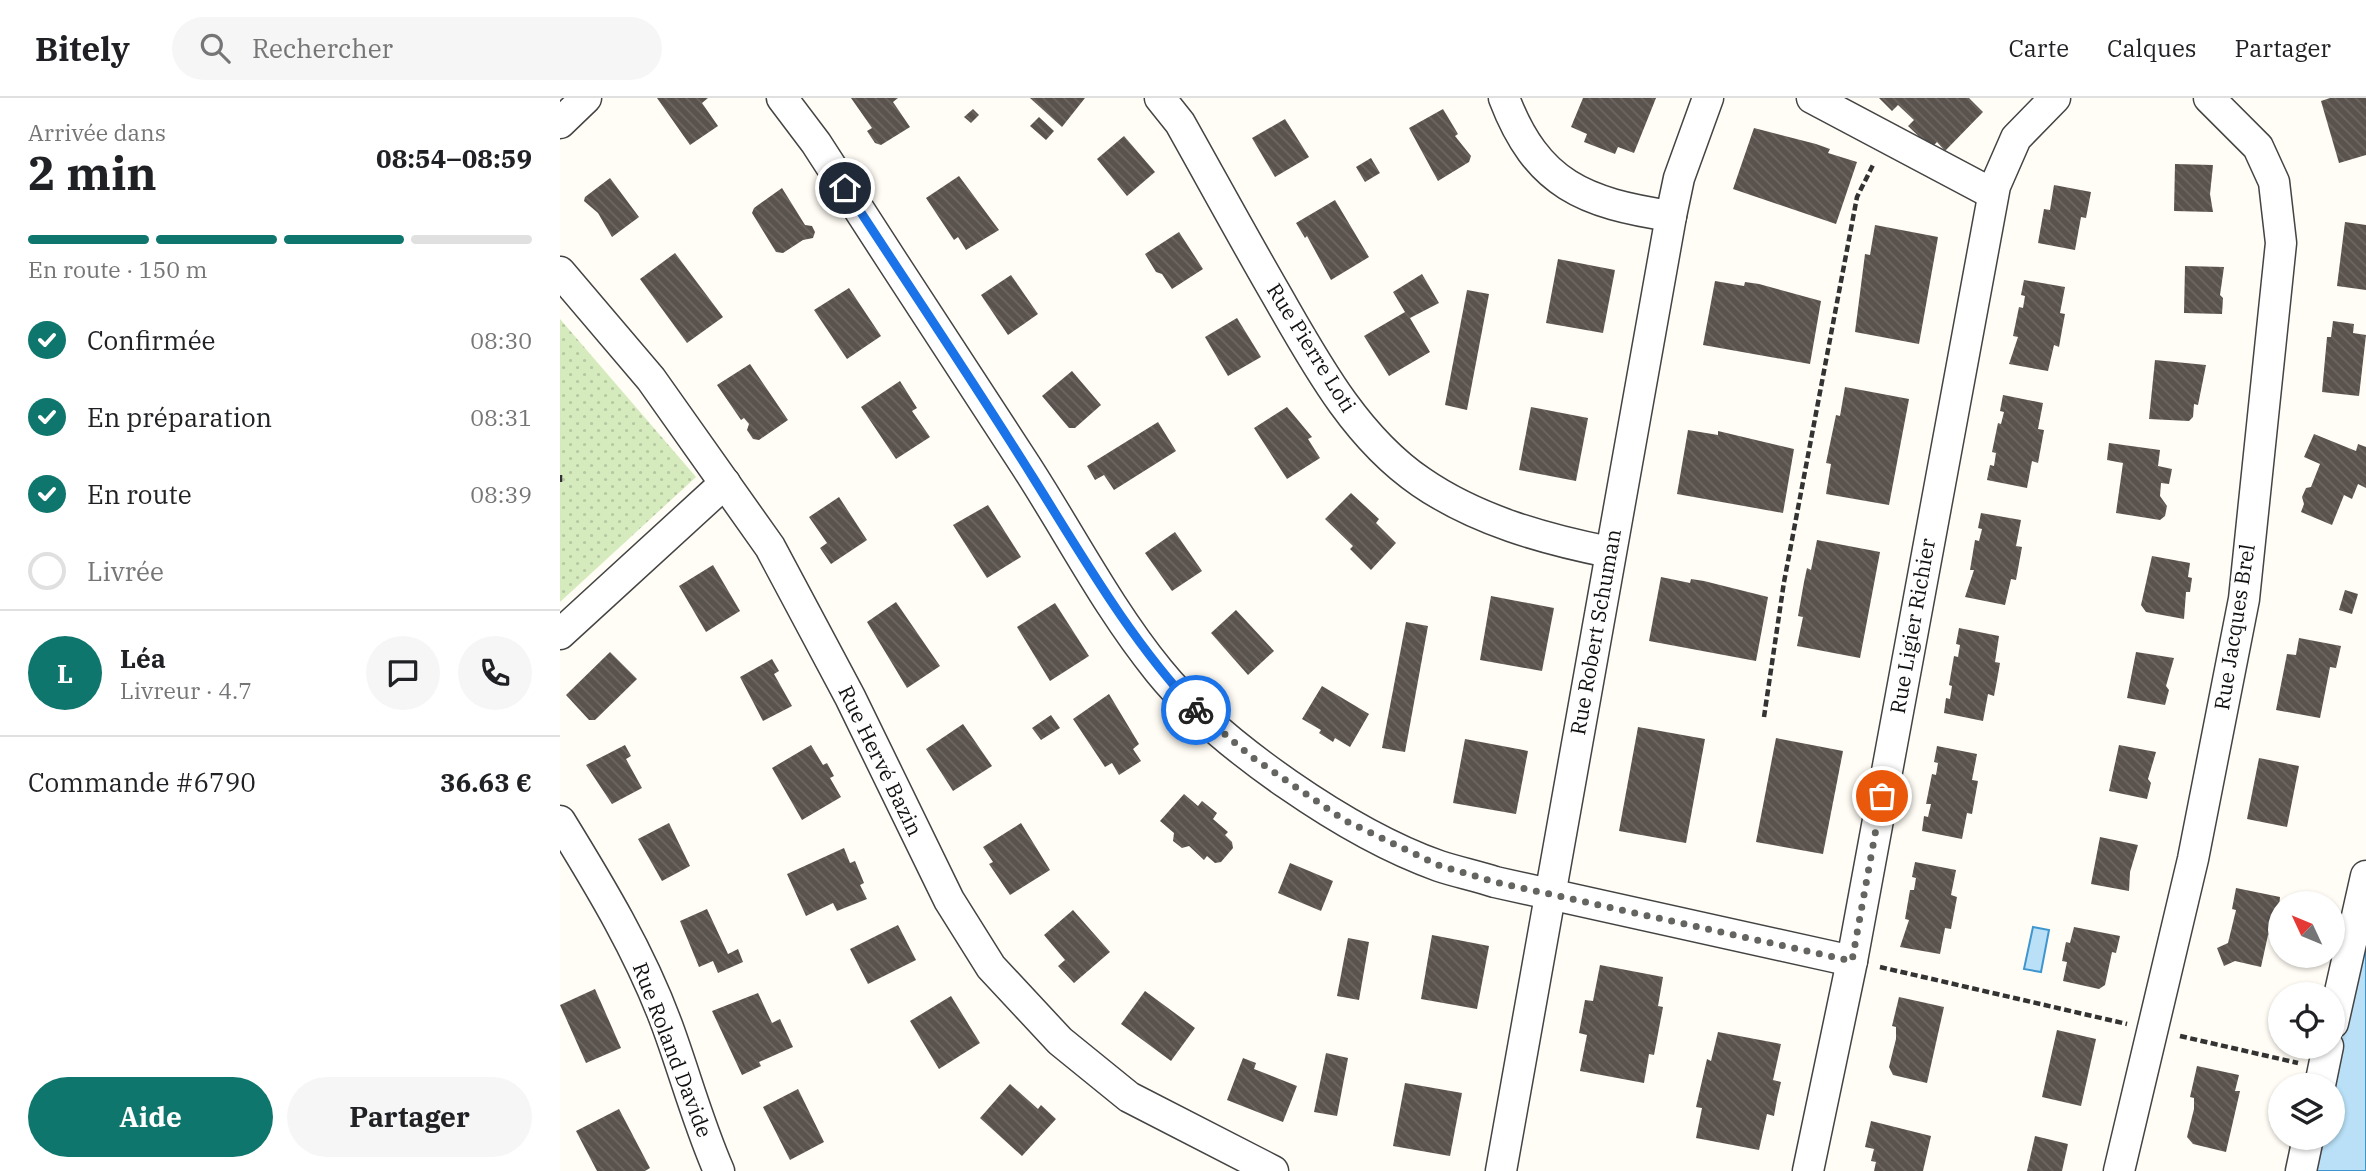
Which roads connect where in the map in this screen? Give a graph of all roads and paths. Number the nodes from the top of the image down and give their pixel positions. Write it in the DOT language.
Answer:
graph roads {
  1 [pos="586,98"];
  2 [pos="782,98"];
  3 [pos="1160,98"];
  4 [pos="1504,98"];
  5 [pos="1708,98"];
  6 [pos="1812,98"];
  7 [pos="2054,98"];
  8 [pos="2209,98"];
  9 [pos="560,123"];
  10 [pos="1886,138"];
  11 [pos="1993,194"];
  12 [pos="1671,216"];
  13 [pos="560,272"];
  14 [pos="560,475"];
  15 [pos="725,483"];
  16 [pos="560,485"];
  17 [pos="1609,552"];
  18 [pos="560,634"];
  19 [pos="1764,717"];
  20 [pos="560,821"];
  21 [pos="2366,876"];
  22 [pos="1552,894"];
  23 [pos="1852,961"];
  24 [pos="2342,982"];
  25 [pos="2153,1031"];
  26 [pos="2324,1067"];
  27 [pos="2305,1150"];
  28 [pos="719,1171"];
  29 [pos="1273,1171"];
  30 [pos="1501,1171"];
  31 [pos="1808,1171"];
  32 [pos="2119,1171"];
  33 [pos="2301,1171"];
  1 -- 9 [label="street"];
  2 -- 22 [label="street"];
  3 -- 17 [label="street, Rue Pierre Loti"];
  4 -- 12 [label="street"];
  5 -- 12 [label="street, Rue Robert Schuman"];
  6 -- 10 [label="street"];
  7 -- 11 [label="street, Rue Ligier Richier"];
  8 -- 25 [label="street, Rue Jacques Brel"];
  10 -- 11 [label="street"];
  10 -- 19 [label="path"];
  11 -- 23 [label="street, Rue Ligier Richier"];
  12 -- 17 [label="street, Rue Robert Schuman"];
  13 -- 15 [label="street, Rue Hervé Bazin"];
  14 -- 16 [label="path"];
  15 -- 18 [label="street"];
  15 -- 29 [label="street, Rue Hervé Bazin"];
  17 -- 22 [label="street, Rue Robert Schuman"];
  20 -- 28 [label="street, Rue Roland Davide"];
  21 -- 24 [label="street"];
  22 -- 23 [label="street"];
  22 -- 30 [label="street, Rue Robert Schuman"];
  23 -- 25 [label="path"];
  23 -- 31 [label="street, Rue Ligier Richier"];
  25 -- 26 [label="path"];
  25 -- 32 [label="street, Rue Jacques Brel"];
  27 -- 33 [label="street"];
}
